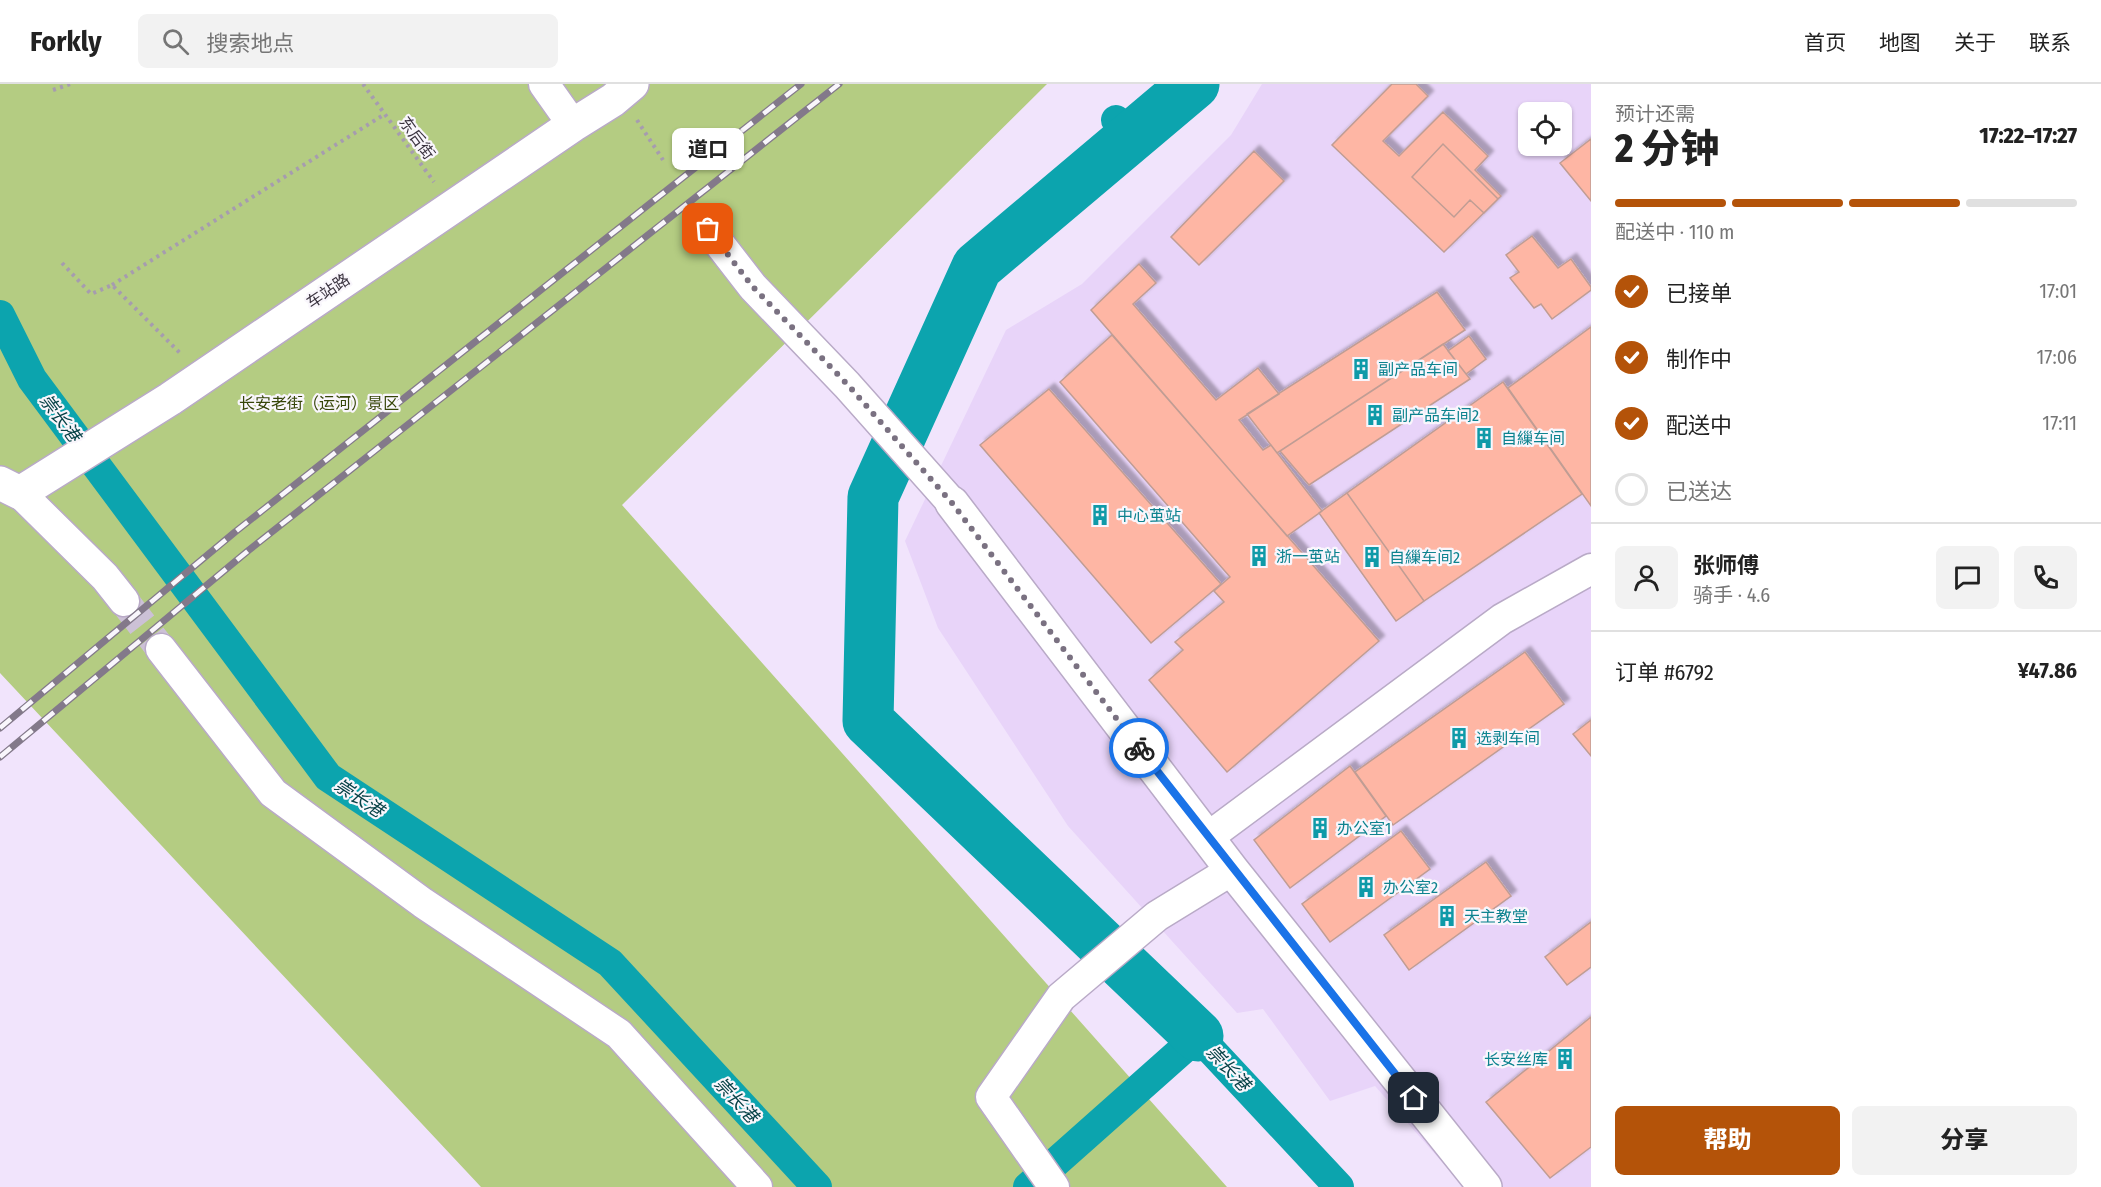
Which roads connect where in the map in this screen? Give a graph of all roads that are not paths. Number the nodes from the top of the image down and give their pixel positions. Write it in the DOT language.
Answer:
graph roads {
  1 [pos="544,84"];
  2 [pos="626,89"];
  3 [pos="573,125"];
  4 [pos="708,229"];
  5 [pos="18,487"];
  6 [pos="952,503"];
  7 [pos="1591,569"];
  8 [pos="124,601"];
  9 [pos="161,649"];
  10 [pos="1207,838"];
  11 [pos="1232,870"];
  12 [pos="757,1187"];
  13 [pos="1054,1187"];
  14 [pos="1485,1187"];
  1 -- 3 [label="street"];
  2 -- 3 [label="street, 车站路"];
  3 -- 5 [label="street, 车站路"];
  4 -- 6 [label="street"];
  5 -- 8 [label="street"];
  6 -- 10 [label="street"];
  7 -- 10 [label="street"];
  9 -- 12 [label="street"];
  10 -- 11 [label="street"];
  11 -- 13 [label="street"];
  11 -- 14 [label="street"];
}
